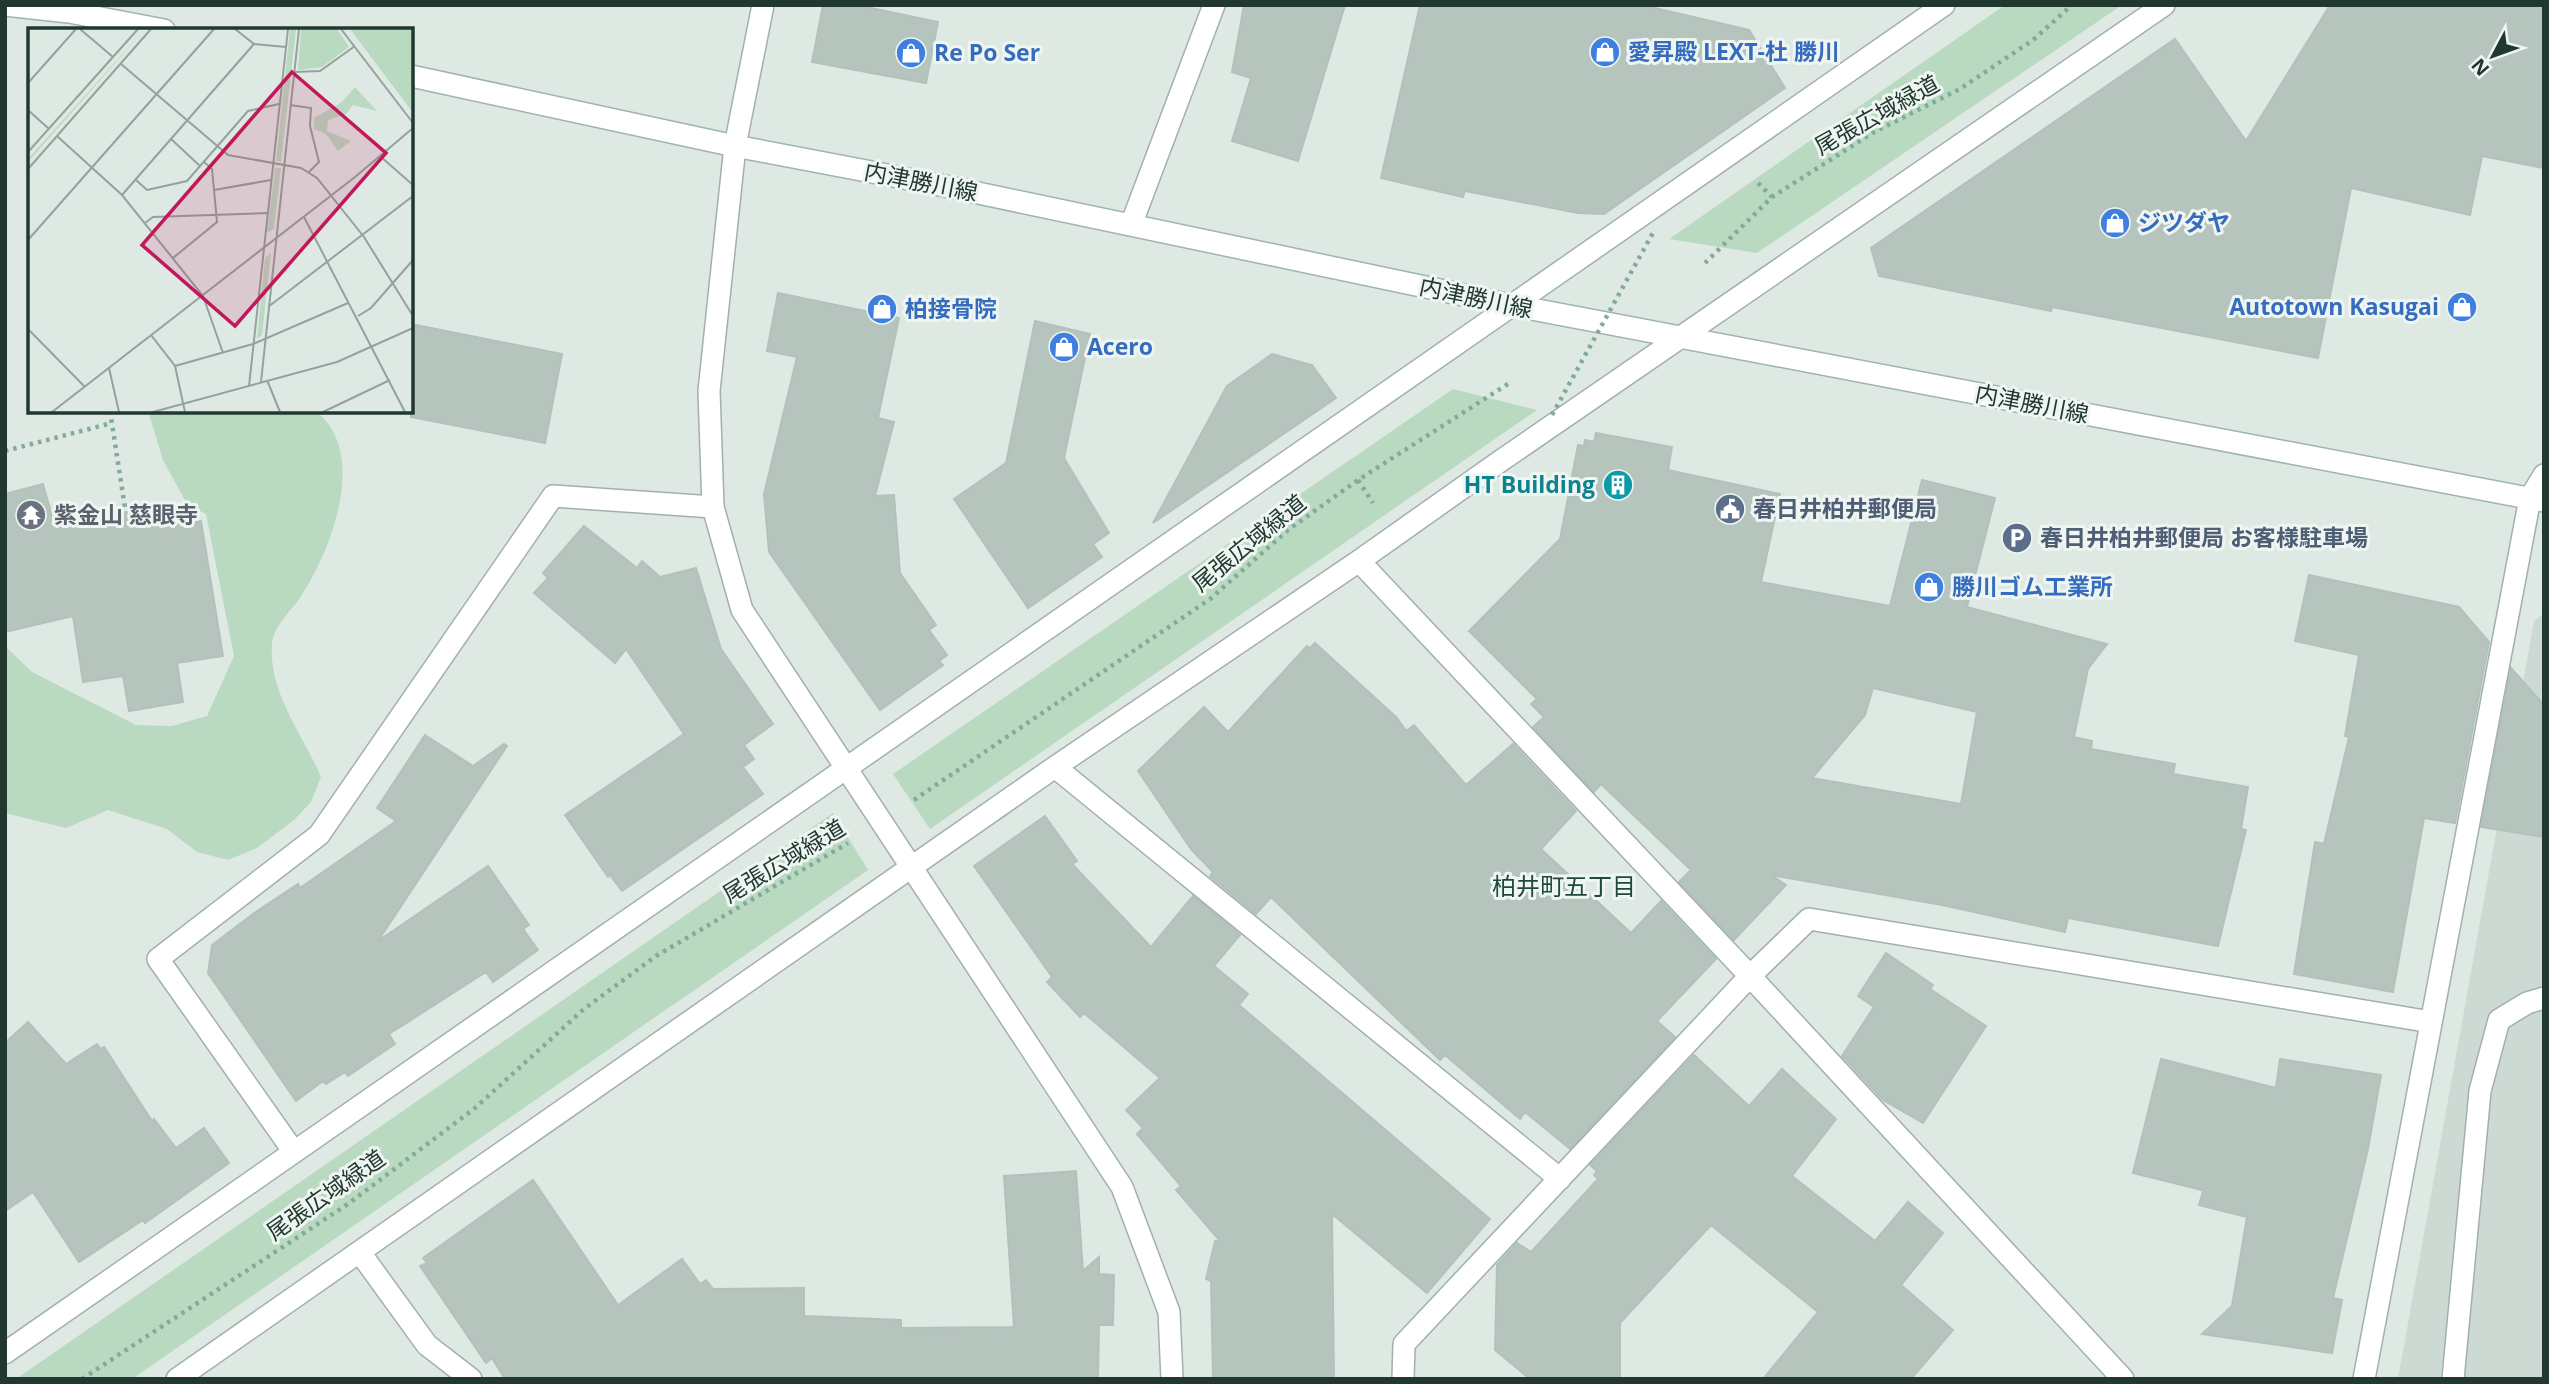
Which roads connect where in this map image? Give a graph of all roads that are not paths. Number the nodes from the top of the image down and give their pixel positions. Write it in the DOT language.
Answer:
graph roads {
  1 [pos="5,5"];
  2 [pos="764,5"];
  3 [pos="1214,5"];
  4 [pos="1944,5"];
  5 [pos="2164,5"];
  6 [pos="69,9"];
  7 [pos="154,28"];
  8 [pos="413,76"];
  9 [pos="735,146"];
  10 [pos="1131,225"];
  11 [pos="1511,305"];
  12 [pos="1680,337"];
  13 [pos="2544,475"];
  14 [pos="2537,500"];
  15 [pos="713,508"];
  16 [pos="1359,561"];
  17 [pos="1055,767"];
  18 [pos="847,768"];
  19 [pos="911,869"];
  20 [pos="1750,976"];
  21 [pos="2544,998"];
  22 [pos="2431,1022"];
  23 [pos="294,1152"];
  24 [pos="1560,1179"];
  25 [pos="361,1254"];
  26 [pos="5,1353"];
  27 [pos="177,1379"];
  28 [pos="471,1379"];
  29 [pos="1172,1379"];
  30 [pos="1403,1379"];
  31 [pos="2123,1379"];
  32 [pos="2364,1379"];
  33 [pos="2454,1379"];
  1 -- 6 [label="street"];
  2 -- 9 [label="street"];
  3 -- 10 [label="street"];
  4 -- 11 [label="street"];
  5 -- 12 [label="street"];
  6 -- 7 [label="street"];
  8 -- 9 [label="street, 内津勝川線"];
  9 -- 10 [label="street, 内津勝川線"];
  9 -- 15 [label="street"];
  10 -- 11 [label="street, 内津勝川線"];
  11 -- 12 [label="street, 内津勝川線"];
  11 -- 18 [label="street"];
  12 -- 14 [label="street, 内津勝川線"];
  12 -- 16 [label="street"];
  13 -- 14 [label="street"];
  14 -- 22 [label="street"];
  15 -- 18 [label="street"];
  15 -- 23 [label="street"];
  16 -- 17 [label="street"];
  16 -- 20 [label="street"];
  17 -- 19 [label="street"];
  17 -- 24 [label="street"];
  18 -- 19 [label="street"];
  18 -- 23 [label="street"];
  19 -- 25 [label="street"];
  19 -- 29 [label="street"];
  20 -- 22 [label="street"];
  20 -- 24 [label="street"];
  20 -- 31 [label="street"];
  21 -- 33 [label="street"];
  22 -- 32 [label="street"];
  23 -- 26 [label="street"];
  24 -- 30 [label="street"];
  25 -- 27 [label="street"];
  25 -- 28 [label="street"];
}
